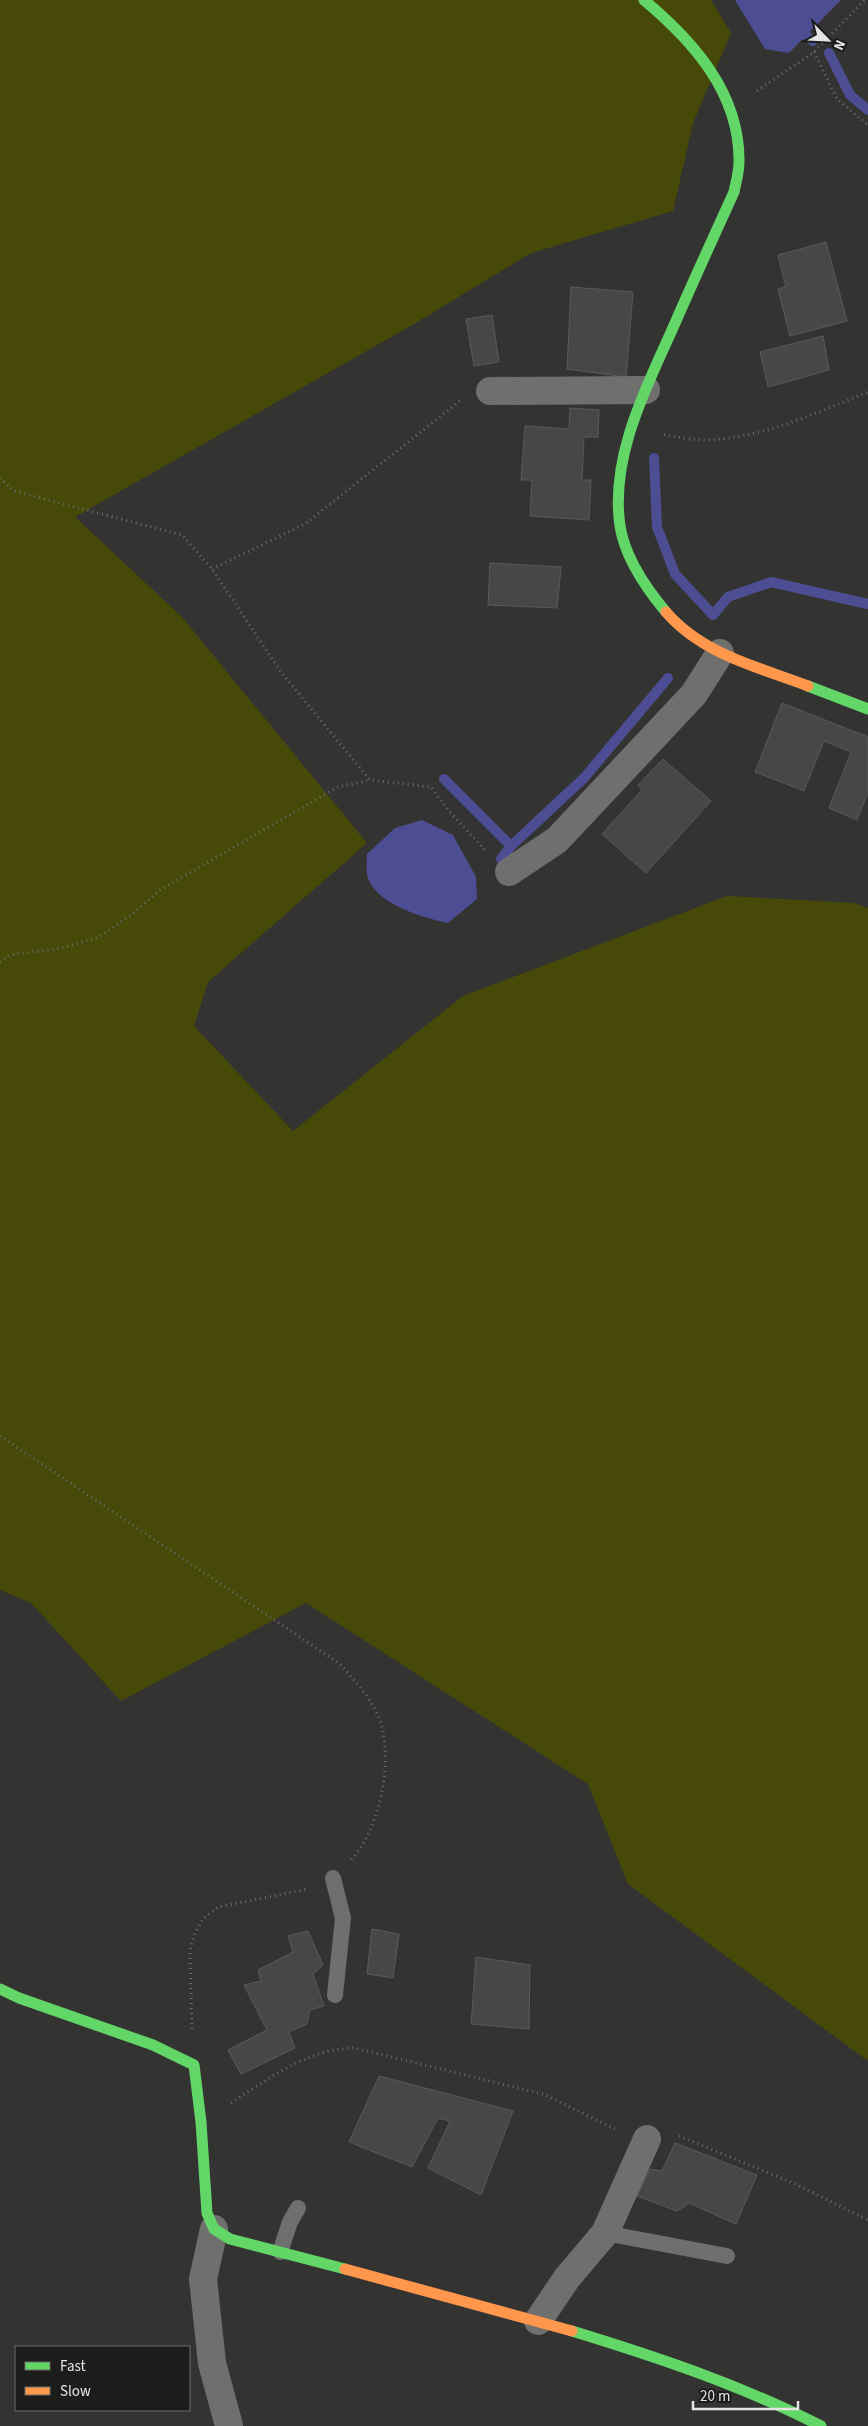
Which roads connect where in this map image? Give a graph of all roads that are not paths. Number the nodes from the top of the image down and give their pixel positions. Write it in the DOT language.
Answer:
graph roads {
  1 [pos="644,0"];
  2 [pos="646,390"];
  3 [pos="490,391"];
  4 [pos="720,653"];
  5 [pos="868,709"];
  6 [pos="509,872"];
  7 [pos="333,1878"];
  8 [pos="0,1989"];
  9 [pos="335,1995"];
  10 [pos="647,2140"];
  11 [pos="298,2208"];
  12 [pos="214,2229"];
  13 [pos="605,2233"];
  14 [pos="280,2252"];
  15 [pos="727,2256"];
  16 [pos="538,2320"];
  17 [pos="229,2426"];
  18 [pos="821,2426"];
  1 -- 2 [label="street"];
  2 -- 3 [label="street"];
  2 -- 4 [label="street"];
  4 -- 5 [label="street"];
  4 -- 6 [label="street"];
  7 -- 9 [label="lane"];
  8 -- 12 [label="street"];
  10 -- 13 [label="street"];
  11 -- 14 [label="lane"];
  12 -- 14 [label="street"];
  12 -- 17 [label="street"];
  13 -- 15 [label="lane"];
  13 -- 16 [label="street"];
  14 -- 16 [label="street"];
  16 -- 18 [label="street"];
}
